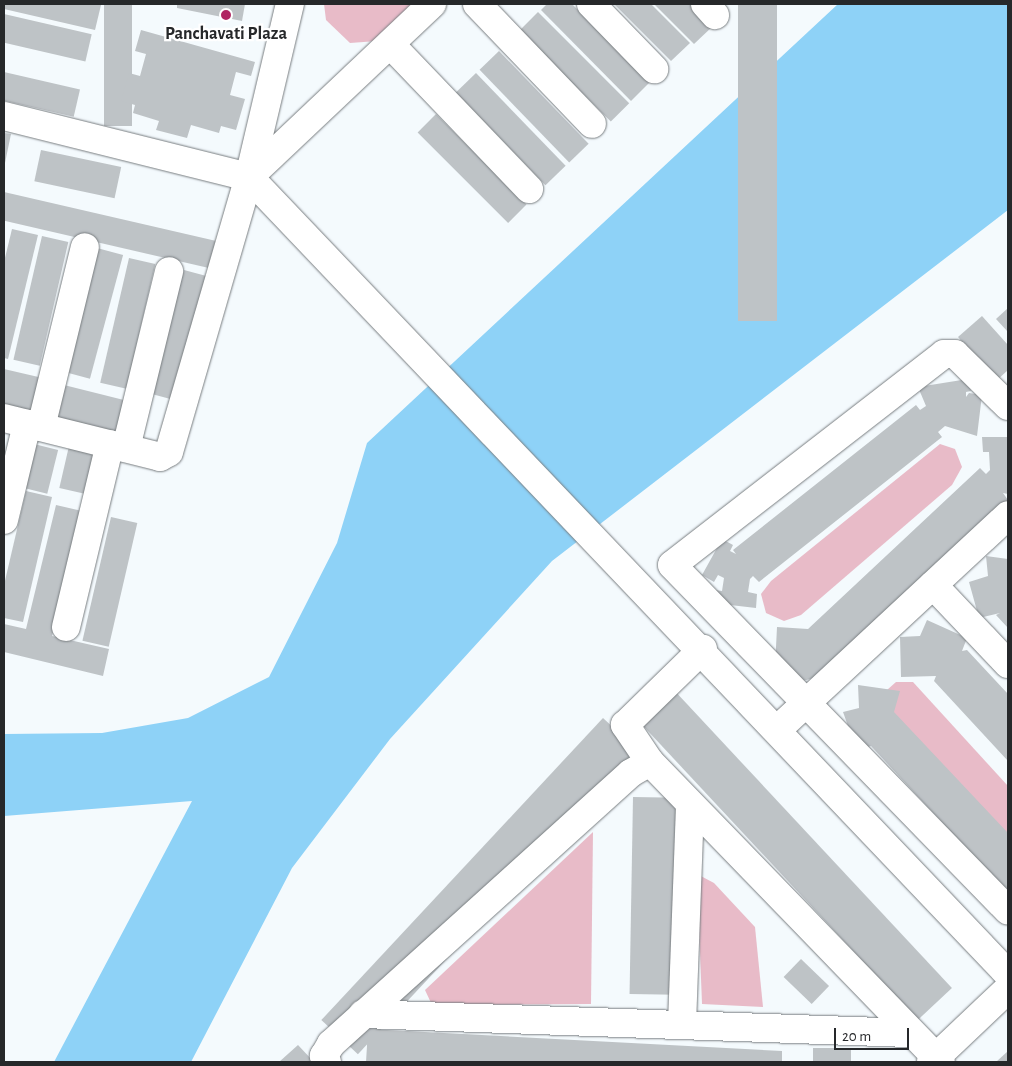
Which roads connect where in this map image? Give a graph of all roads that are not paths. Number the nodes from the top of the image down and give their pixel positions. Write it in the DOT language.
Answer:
graph roads {
  1 [pos="290,4"];
  2 [pos="432,4"];
  3 [pos="477,4"];
  4 [pos="591,4"];
  5 [pos="390,44"];
  6 [pos="654,69"];
  7 [pos="4,116"];
  8 [pos="592,124"];
  9 [pos="249,177"];
  10 [pos="529,189"];
  11 [pos="85,247"];
  12 [pos="169,271"];
  13 [pos="1008,406"];
  14 [pos="24,423"];
  15 [pos="118,446"];
  16 [pos="4,520"];
  17 [pos="1005,525"];
  18 [pos="933,585"];
  19 [pos="66,627"];
  20 [pos="703,650"];
  21 [pos="1008,664"];
  22 [pos="807,701"];
  23 [pos="778,730"];
  24 [pos="650,762"];
  25 [pos="690,806"];
  26 [pos="1008,910"];
  27 [pos="1005,963"];
  28 [pos="1008,989"];
  29 [pos="363,1014"];
  30 [pos="682,1024"];
  31 [pos="909,1033"];
  32 [pos="936,1061"];
  33 [pos="327,1062"];
  1 -- 9 [label="street"];
  2 -- 5 [label="street"];
  3 -- 8 [label="street"];
  4 -- 6 [label="street"];
  5 -- 9 [label="street"];
  5 -- 10 [label="street"];
  7 -- 9 [label="street"];
  9 -- 15 [label="street"];
  9 -- 20 [label="street"];
  11 -- 14 [label="street"];
  12 -- 15 [label="street"];
  13 -- 22 [label="street"];
  14 -- 15 [label="street"];
  14 -- 16 [label="street"];
  15 -- 19 [label="street"];
  17 -- 18 [label="street"];
  18 -- 21 [label="street"];
  18 -- 22 [label="street"];
  20 -- 23 [label="street"];
  20 -- 24 [label="street"];
  22 -- 23 [label="street"];
  22 -- 26 [label="street"];
  23 -- 27 [label="street"];
  24 -- 25 [label="street"];
  24 -- 29 [label="street"];
  25 -- 30 [label="street"];
  25 -- 31 [label="street"];
  28 -- 32 [label="street"];
  29 -- 30 [label="street"];
  29 -- 33 [label="street"];
  30 -- 31 [label="street"];
  31 -- 32 [label="street"];
}
